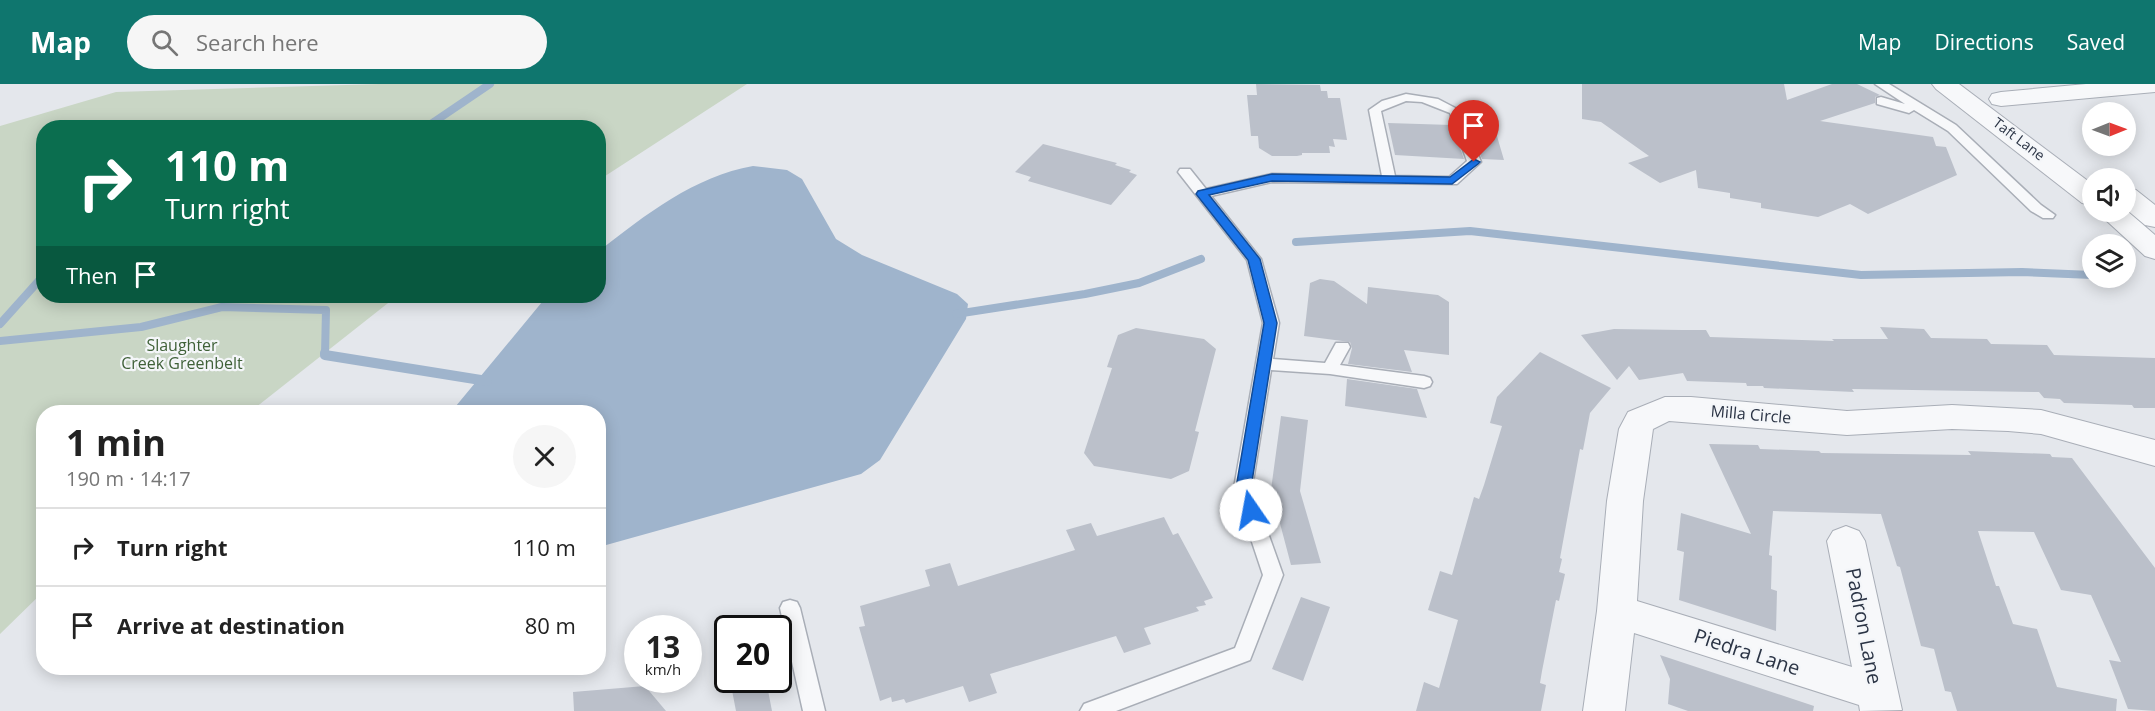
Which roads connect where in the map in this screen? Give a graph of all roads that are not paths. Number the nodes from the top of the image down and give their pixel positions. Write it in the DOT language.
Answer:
graph roads {
  1 [pos="1881,84"];
  2 [pos="1944,84"];
  3 [pos="1980,84"];
  4 [pos="2155,85"];
  5 [pos="2001,99"];
  6 [pos="1881,101"];
  7 [pos="1921,110"];
  8 [pos="2090,168"];
  9 [pos="1185,171"];
  10 [pos="1389,180"];
  11 [pos="2082,189"];
  12 [pos="1202,194"];
  13 [pos="2136,204"];
  14 [pos="2048,215"];
  15 [pos="2155,219"];
  16 [pos="2123,222"];
  17 [pos="2155,250"];
  18 [pos="1342,347"];
  19 [pos="1264,364"];
  20 [pos="1330,369"];
  21 [pos="1424,382"];
  22 [pos="2155,453"];
  23 [pos="1846,541"];
  24 [pos="790,608"];
  25 [pos="1617,611"];
  26 [pos="1879,702"];
  27 [pos="814,711"];
  28 [pos="1091,711"];
  29 [pos="1604,711"];
  1 -- 7 [label="lane"];
  2 -- 11 [label="street, Taft Lane"];
  3 -- 5 [label="street, Taft Lane"];
  4 -- 5 [label="street"];
  5 -- 8 [label="street, Taft Lane"];
  6 -- 7 [label="lane"];
  7 -- 14 [label="lane"];
  9 -- 12 [label="lane"];
  10 -- 10 [label="lane"];
  10 -- 12 [label="lane"];
  12 -- 19 [label="lane"];
  13 -- 15 [label="street"];
  16 -- 17 [label="street"];
  18 -- 20 [label="lane"];
  19 -- 20 [label="lane"];
  19 -- 28 [label="lane"];
  20 -- 21 [label="lane"];
  22 -- 25 [label="street, Milla Circle"];
  23 -- 26 [label="street, Padron Lane"];
  24 -- 27 [label="lane"];
  25 -- 26 [label="street, Piedra Lane"];
  25 -- 29 [label="street, Milla Circle"];
}
